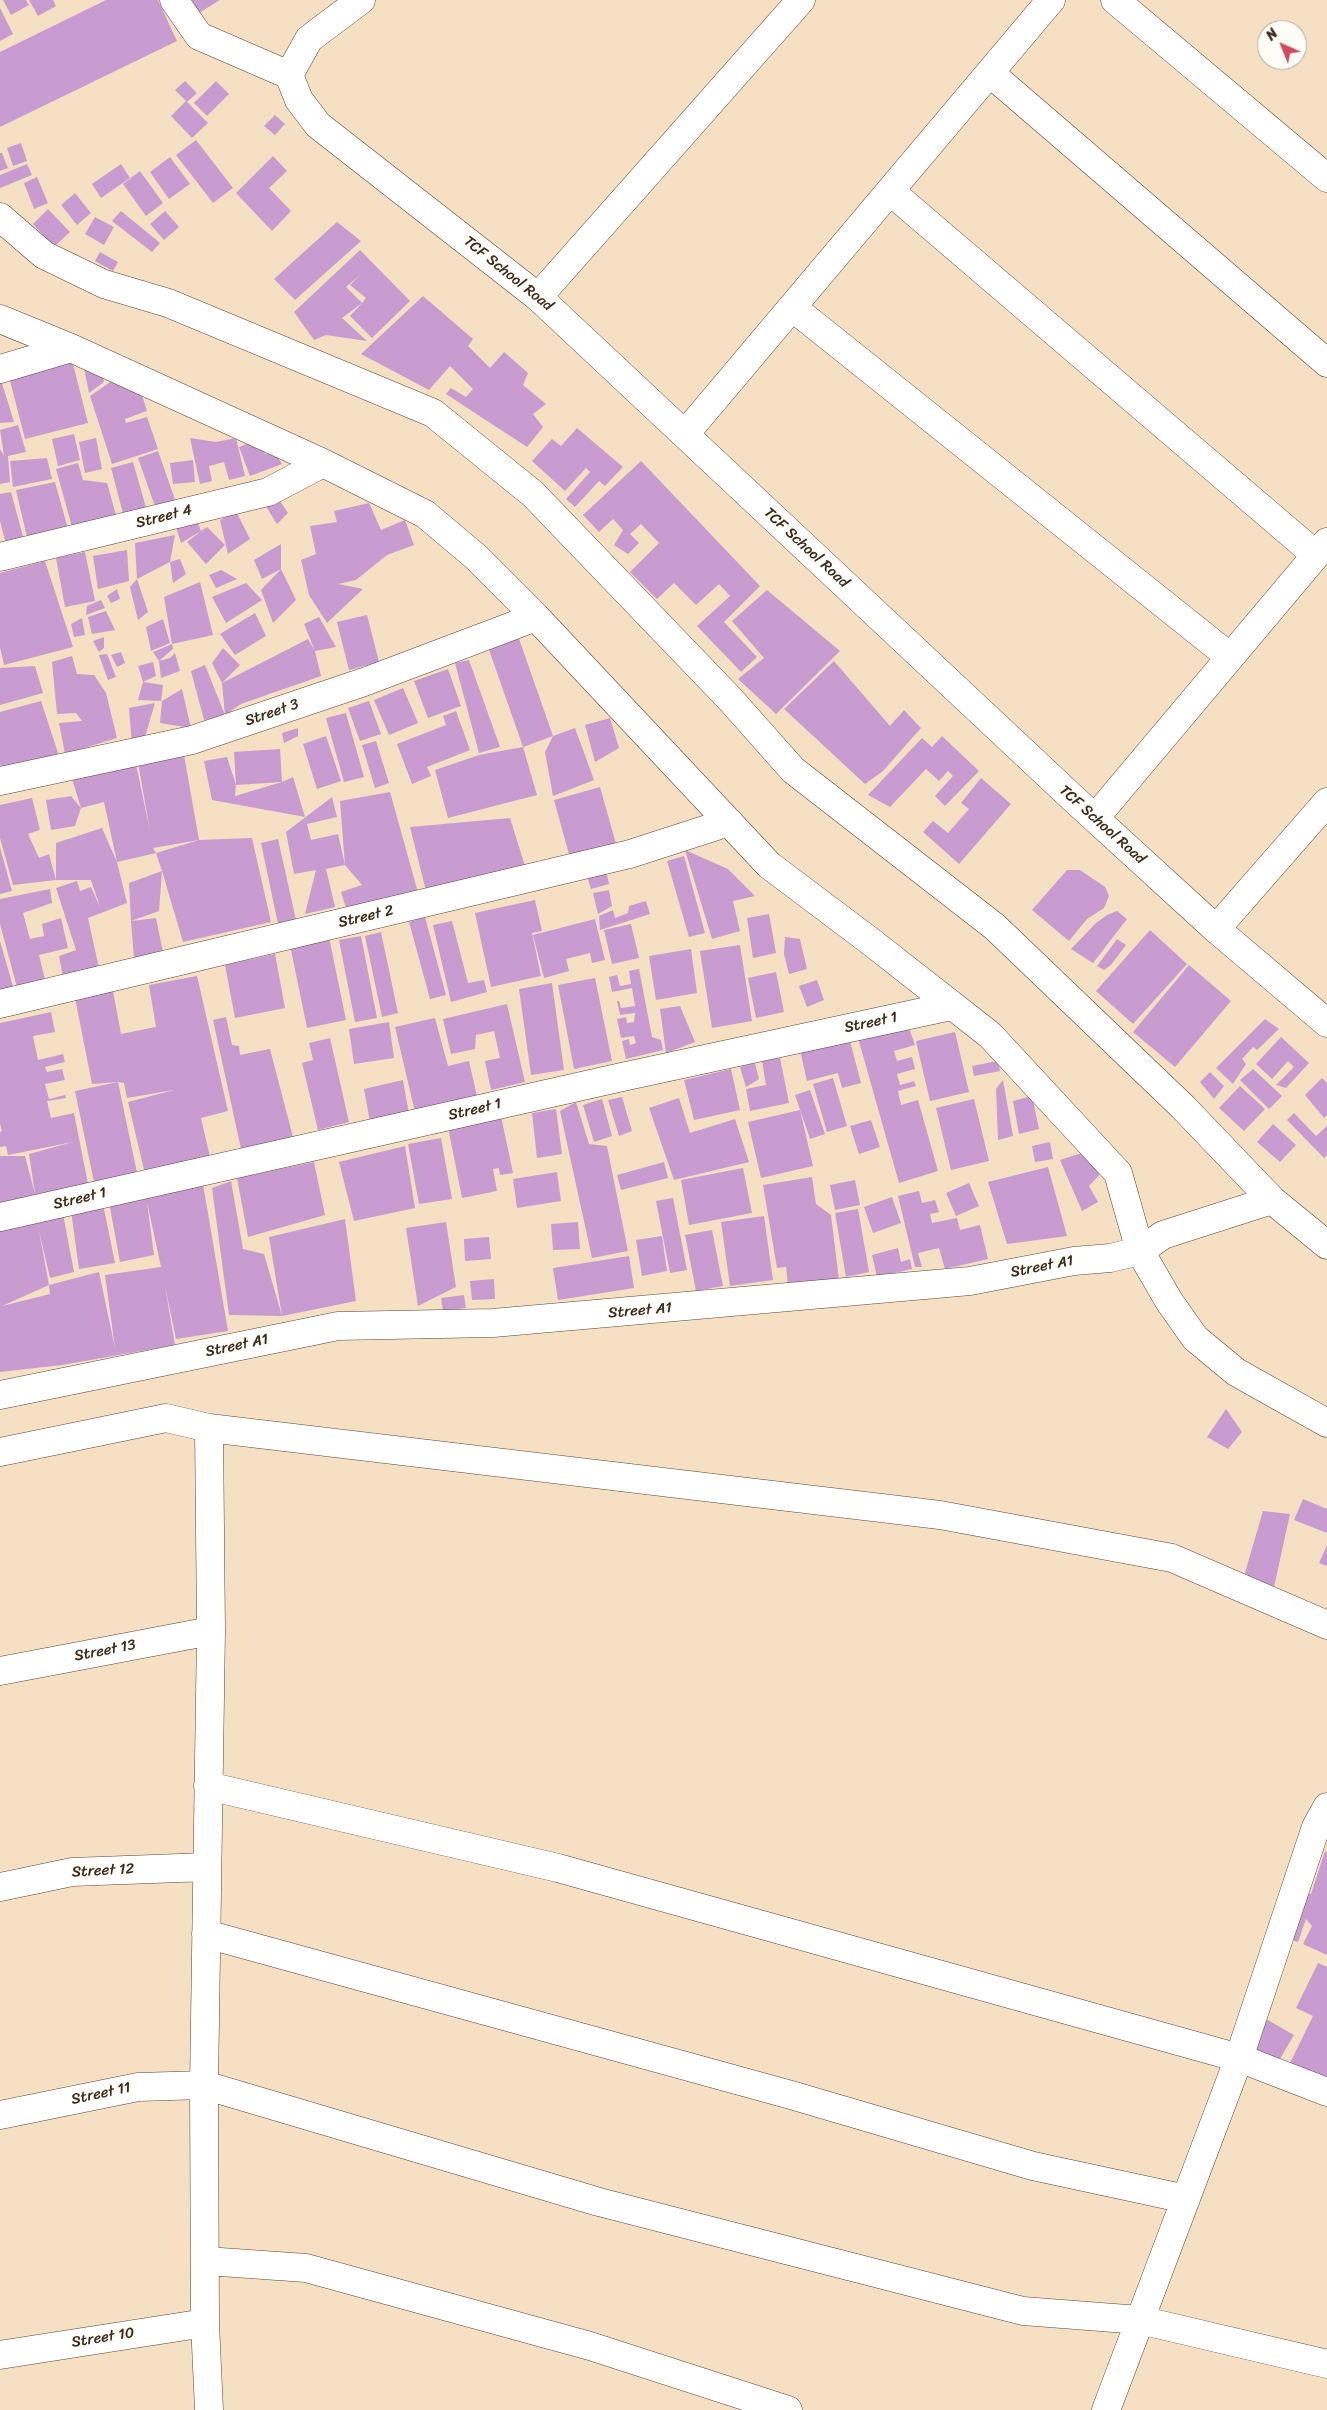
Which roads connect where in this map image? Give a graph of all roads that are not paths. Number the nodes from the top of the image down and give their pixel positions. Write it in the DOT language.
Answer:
graph roads {
  1 [pos="174,0"];
  2 [pos="801,0"];
  3 [pos="1051,0"];
  4 [pos="1115,0"];
  5 [pos="348,4"];
  6 [pos="990,73"];
  7 [pos="289,75"];
  8 [pos="1327,178"];
  9 [pos="890,191"];
  10 [pos="0,217"];
  11 [pos="538,297"];
  12 [pos="792,307"];
  13 [pos="0,319"];
  14 [pos="70,348"];
  15 [pos="1327,363"];
  16 [pos="0,369"];
  17 [pos="685,434"];
  18 [pos="323,463"];
  19 [pos="1322,549"];
  20 [pos="0,558"];
  21 [pos="536,617"];
  22 [pos="1230,657"];
  23 [pos="0,781"];
  24 [pos="1327,802"];
  25 [pos="1095,818"];
  26 [pos="729,822"];
  27 [pos="1216,929"];
  28 [pos="0,1004"];
  29 [pos="951,1006"];
  30 [pos="1327,1023"];
  31 [pos="1272,1200"];
  32 [pos="0,1217"];
  33 [pos="1327,1245"];
  34 [pos="1140,1251"];
  35 [pos="0,1395"];
  36 [pos="1327,1423"];
  37 [pos="209,1428"];
  38 [pos="0,1452"];
  39 [pos="1327,1625"];
  40 [pos="211,1631"];
  41 [pos="0,1671"];
  42 [pos="208,1786"];
  43 [pos="1323,1823"];
  44 [pos="207,1867"];
  45 [pos="0,1887"];
  46 [pos="206,1934"];
  47 [pos="1239,2058"];
  48 [pos="204,2085"];
  49 [pos="1327,2092"];
  50 [pos="0,2115"];
  51 [pos="1186,2200"];
  52 [pos="206,2261"];
  53 [pos="1140,2320"];
  54 [pos="206,2322"];
  55 [pos="0,2355"];
  56 [pos="1327,2364"];
  57 [pos="209,2410"];
  58 [pos="788,2410"];
  59 [pos="1106,2410"];
  1 -- 7 [label="street"];
  2 -- 11 [label="street"];
  3 -- 6 [label="street"];
  4 -- 8 [label="street"];
  5 -- 7 [label="street"];
  6 -- 9 [label="street"];
  6 -- 15 [label="street"];
  7 -- 11 [label="street, TCF School Road"];
  9 -- 12 [label="street"];
  9 -- 19 [label="street"];
  10 -- 31 [label="street"];
  11 -- 17 [label="street, TCF School Road"];
  12 -- 17 [label="street"];
  12 -- 22 [label="street"];
  13 -- 14 [label="street"];
  14 -- 16 [label="street"];
  14 -- 18 [label="street"];
  17 -- 25 [label="street, TCF School Road"];
  18 -- 20 [label="street, Street 4"];
  18 -- 21 [label="street"];
  19 -- 22 [label="street"];
  21 -- 23 [label="street, Street 3"];
  21 -- 26 [label="street"];
  22 -- 25 [label="street"];
  24 -- 27 [label="street"];
  25 -- 27 [label="street, TCF School Road"];
  26 -- 28 [label="street, Street 2"];
  26 -- 29 [label="street"];
  27 -- 30 [label="street, TCF School Road"];
  29 -- 32 [label="street, Street 1"];
  29 -- 34 [label="street"];
  31 -- 33 [label="street"];
  31 -- 34 [label="street, Street A1"];
  34 -- 35 [label="street, Street A1"];
  34 -- 36 [label="street"];
  37 -- 38 [label="street"];
  37 -- 39 [label="street"];
  37 -- 40 [label="street"];
  40 -- 41 [label="street, Street 13"];
  40 -- 42 [label="street"];
  42 -- 44 [label="street"];
  42 -- 47 [label="street"];
  43 -- 47 [label="street"];
  44 -- 45 [label="street, Street 12"];
  44 -- 46 [label="street"];
  46 -- 48 [label="street"];
  46 -- 51 [label="street"];
  47 -- 49 [label="street"];
  47 -- 51 [label="street"];
  48 -- 50 [label="street, Street 11"];
  48 -- 52 [label="street"];
  48 -- 53 [label="street, Street 11"];
  51 -- 53 [label="street"];
  52 -- 54 [label="street"];
  52 -- 58 [label="street"];
  53 -- 56 [label="street, Street 11"];
  53 -- 59 [label="street"];
  54 -- 55 [label="street, Street 10"];
  54 -- 57 [label="street"];
}
